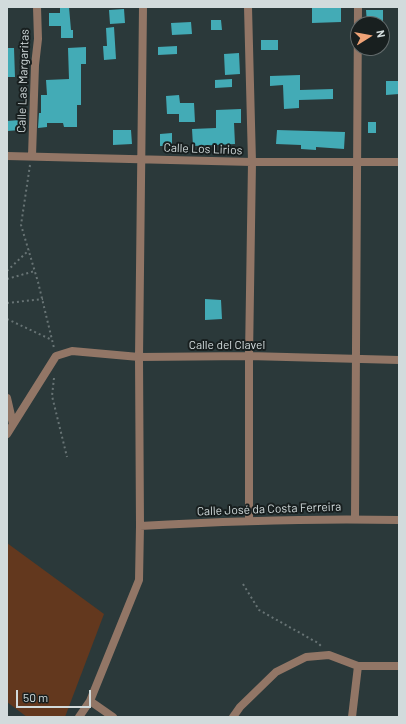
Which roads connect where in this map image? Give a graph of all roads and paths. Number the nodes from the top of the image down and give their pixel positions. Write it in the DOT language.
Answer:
graph roads {
  1 [pos="37,7"];
  2 [pos="143,7"];
  3 [pos="248,7"];
  4 [pos="358,7"];
  5 [pos="7,156"];
  6 [pos="32,156"];
  7 [pos="141,159"];
  8 [pos="252,162"];
  9 [pos="357,162"];
  10 [pos="399,162"];
  11 [pos="29,250"];
  12 [pos="7,271"];
  13 [pos="35,271"];
  14 [pos="7,279"];
  15 [pos="43,299"];
  16 [pos="7,302"];
  17 [pos="7,319"];
  18 [pos="52,340"];
  19 [pos="56,356"];
  20 [pos="248,356"];
  21 [pos="139,357"];
  22 [pos="355,360"];
  23 [pos="399,360"];
  24 [pos="54,372"];
  25 [pos="7,398"];
  26 [pos="13,424"];
  27 [pos="7,434"];
  28 [pos="67,457"];
  29 [pos="355,519"];
  30 [pos="249,520"];
  31 [pos="399,520"];
  32 [pos="140,526"];
  33 [pos="243,584"];
  34 [pos="329,655"];
  35 [pos="358,666"];
  36 [pos="399,666"];
  37 [pos="90,701"];
  38 [pos="79,717"];
  39 [pos="113,717"];
  40 [pos="233,717"];
  41 [pos="352,717"];
  1 -- 6 [label="street, Calle Las Margaritas"];
  2 -- 7 [label="street"];
  3 -- 8 [label="street"];
  4 -- 9 [label="street"];
  5 -- 6 [label="street, Calle Los Lirios"];
  6 -- 7 [label="street, Calle Los Lirios"];
  6 -- 11 [label="path"];
  7 -- 8 [label="street, Calle Los Lirios"];
  7 -- 21 [label="street"];
  8 -- 9 [label="street, Calle Los Lirios"];
  8 -- 20 [label="street"];
  9 -- 10 [label="street, Calle Los Lirios"];
  9 -- 22 [label="street"];
  11 -- 12 [label="path"];
  11 -- 13 [label="path"];
  13 -- 14 [label="path"];
  13 -- 15 [label="path"];
  15 -- 16 [label="path"];
  15 -- 18 [label="path"];
  17 -- 18 [label="path"];
  18 -- 19 [label="path"];
  19 -- 21 [label="street, Calle del Clavel"];
  19 -- 26 [label="street"];
  20 -- 21 [label="street, Calle del Clavel"];
  20 -- 22 [label="street, Calle del Clavel"];
  20 -- 30 [label="street"];
  21 -- 32 [label="street"];
  22 -- 23 [label="street, Calle del Clavel"];
  22 -- 29 [label="street"];
  24 -- 28 [label="path"];
  25 -- 26 [label="street"];
  26 -- 27 [label="street"];
  29 -- 30 [label="street, Calle José da Costa Ferreira"];
  29 -- 31 [label="street, Calle José da Costa Ferreira"];
  30 -- 32 [label="street, Calle José da Costa Ferreira"];
  32 -- 37 [label="street"];
  33 -- 34 [label="path"];
  34 -- 35 [label="street"];
  34 -- 40 [label="street"];
  35 -- 36 [label="street"];
  35 -- 41 [label="street"];
  37 -- 38 [label="street"];
  37 -- 39 [label="street"];
}
